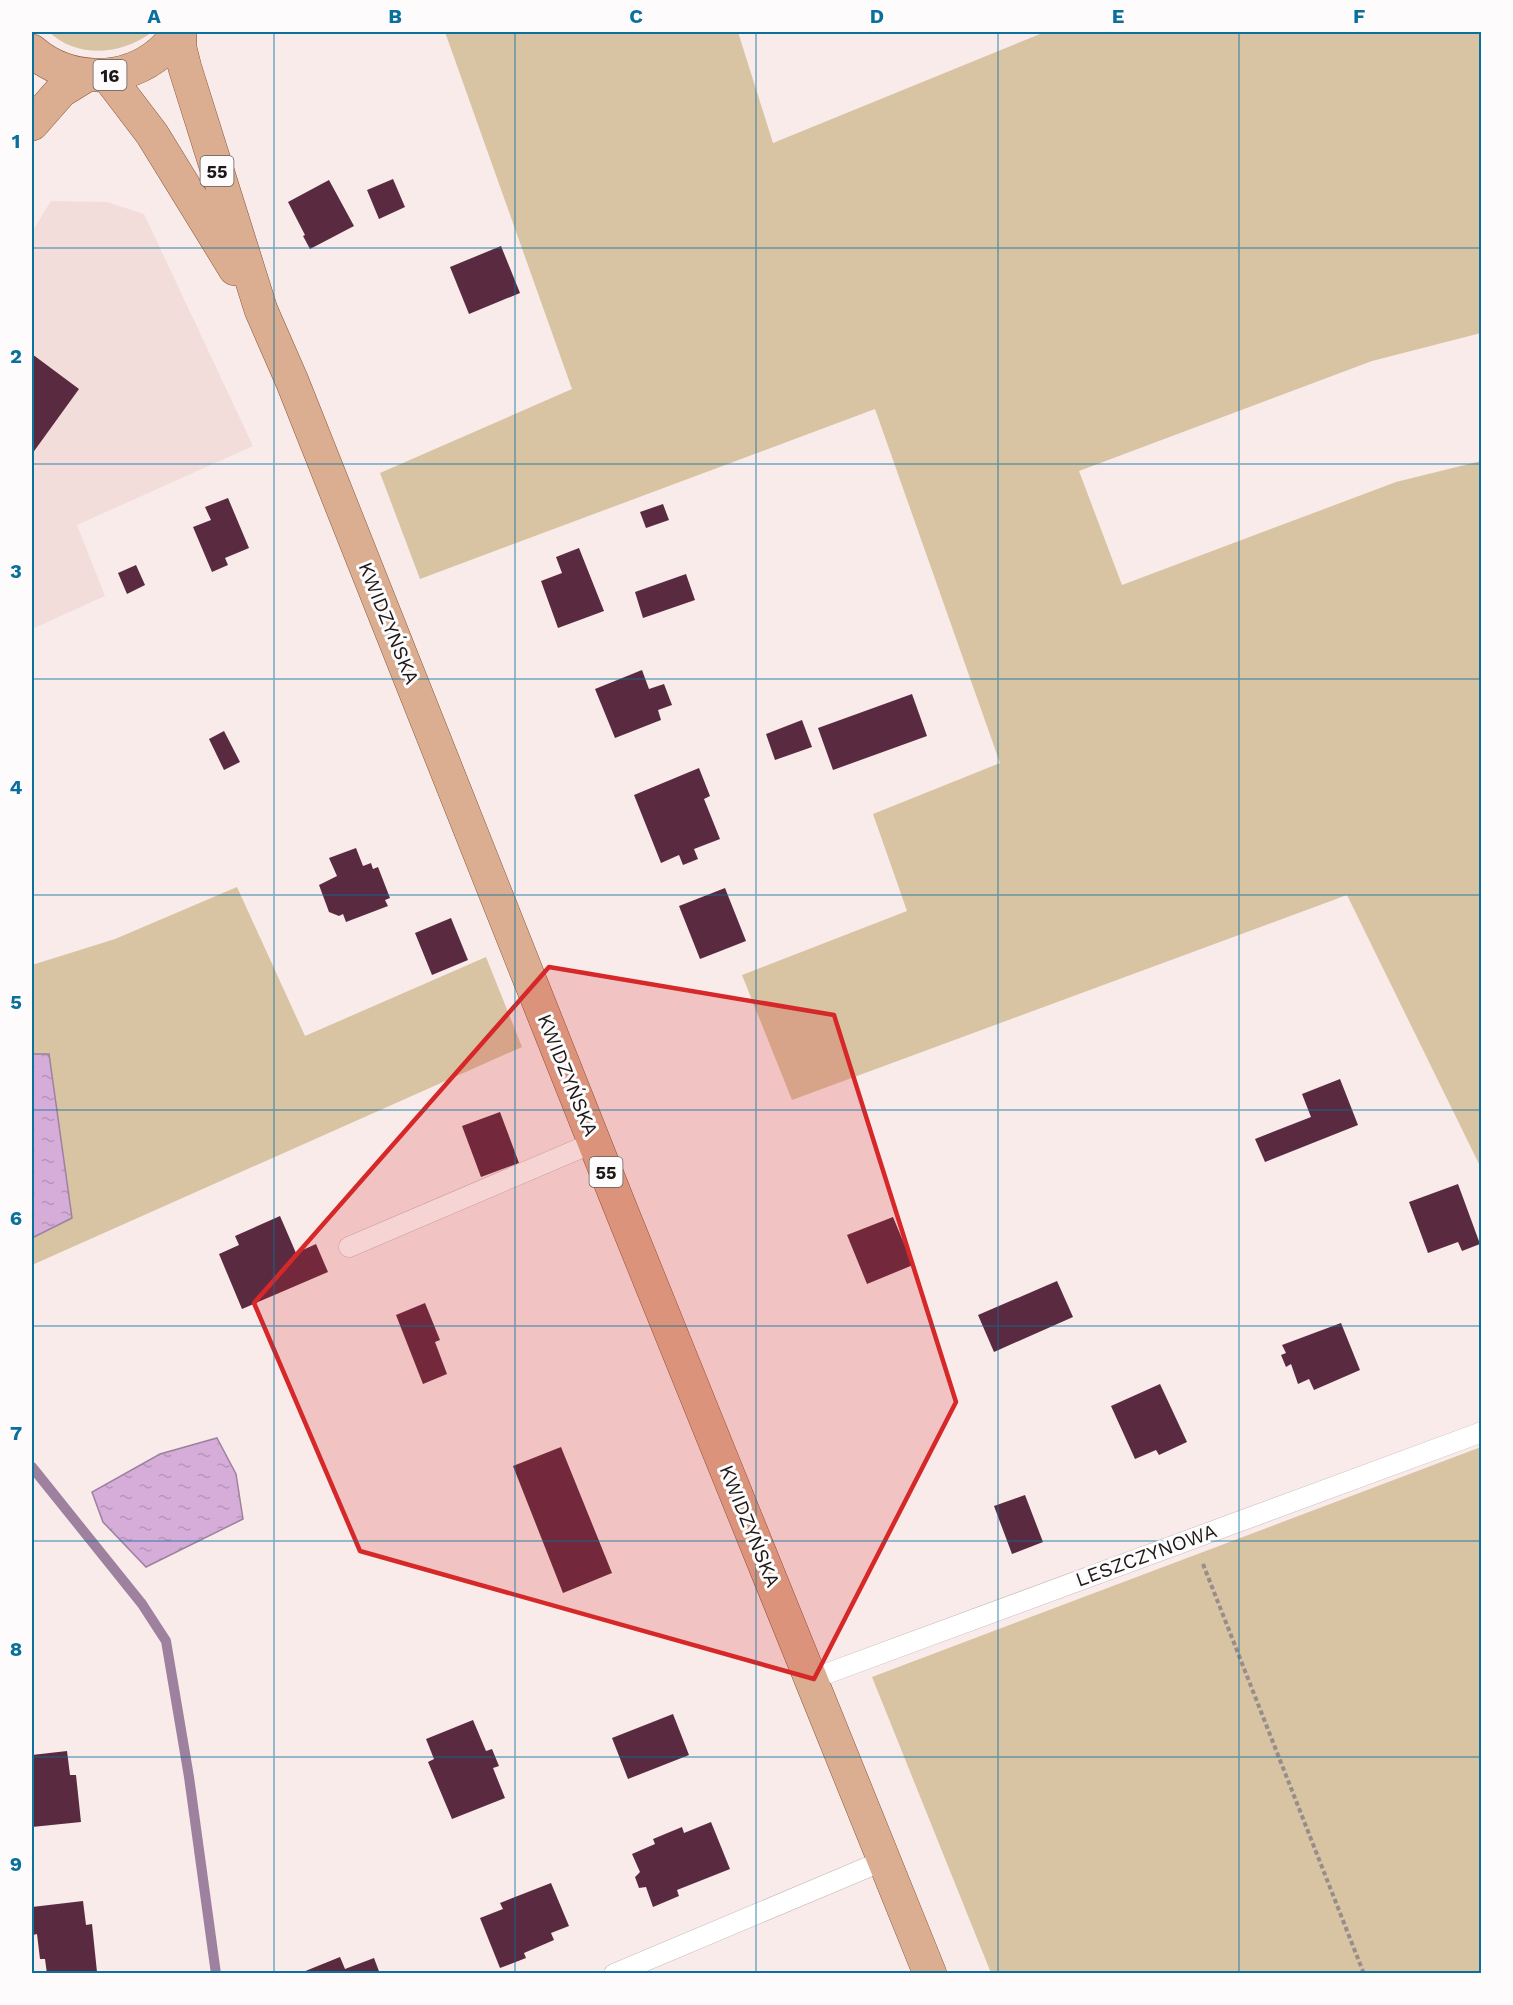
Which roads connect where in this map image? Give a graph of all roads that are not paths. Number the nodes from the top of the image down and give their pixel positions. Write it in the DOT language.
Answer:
graph roads {
  1 [pos="180,32"];
  2 [pos="32,51"];
  3 [pos="97,75"];
  4 [pos="32,124"];
  5 [pos="261,310"];
  6 [pos="595,1142"];
  7 [pos="349,1247"];
  8 [pos="1482,1432"];
  9 [pos="812,1679"];
  10 [pos="885,1860"];
  11 [pos="614,1974"];
  12 [pos="930,1974"];
  1 -- 3 [label="main road, 16"];
  1 -- 5 [label="main road, 55"];
  2 -- 3 [label="main road, 16"];
  3 -- 4 [label="main road, 16"];
  3 -- 5 [label="main road, 55"];
  5 -- 6 [label="main road, KWIDZYŃSKA / 55"];
  6 -- 7 [label="lane"];
  6 -- 9 [label="main road, KWIDZYŃSKA / 55"];
  8 -- 9 [label="lane, LESZCZYNOWA"];
  9 -- 10 [label="main road, KWIDZYŃSKA / 55"];
  10 -- 11 [label="lane"];
  10 -- 12 [label="main road, KWIDZYŃSKA / 55"];
}
